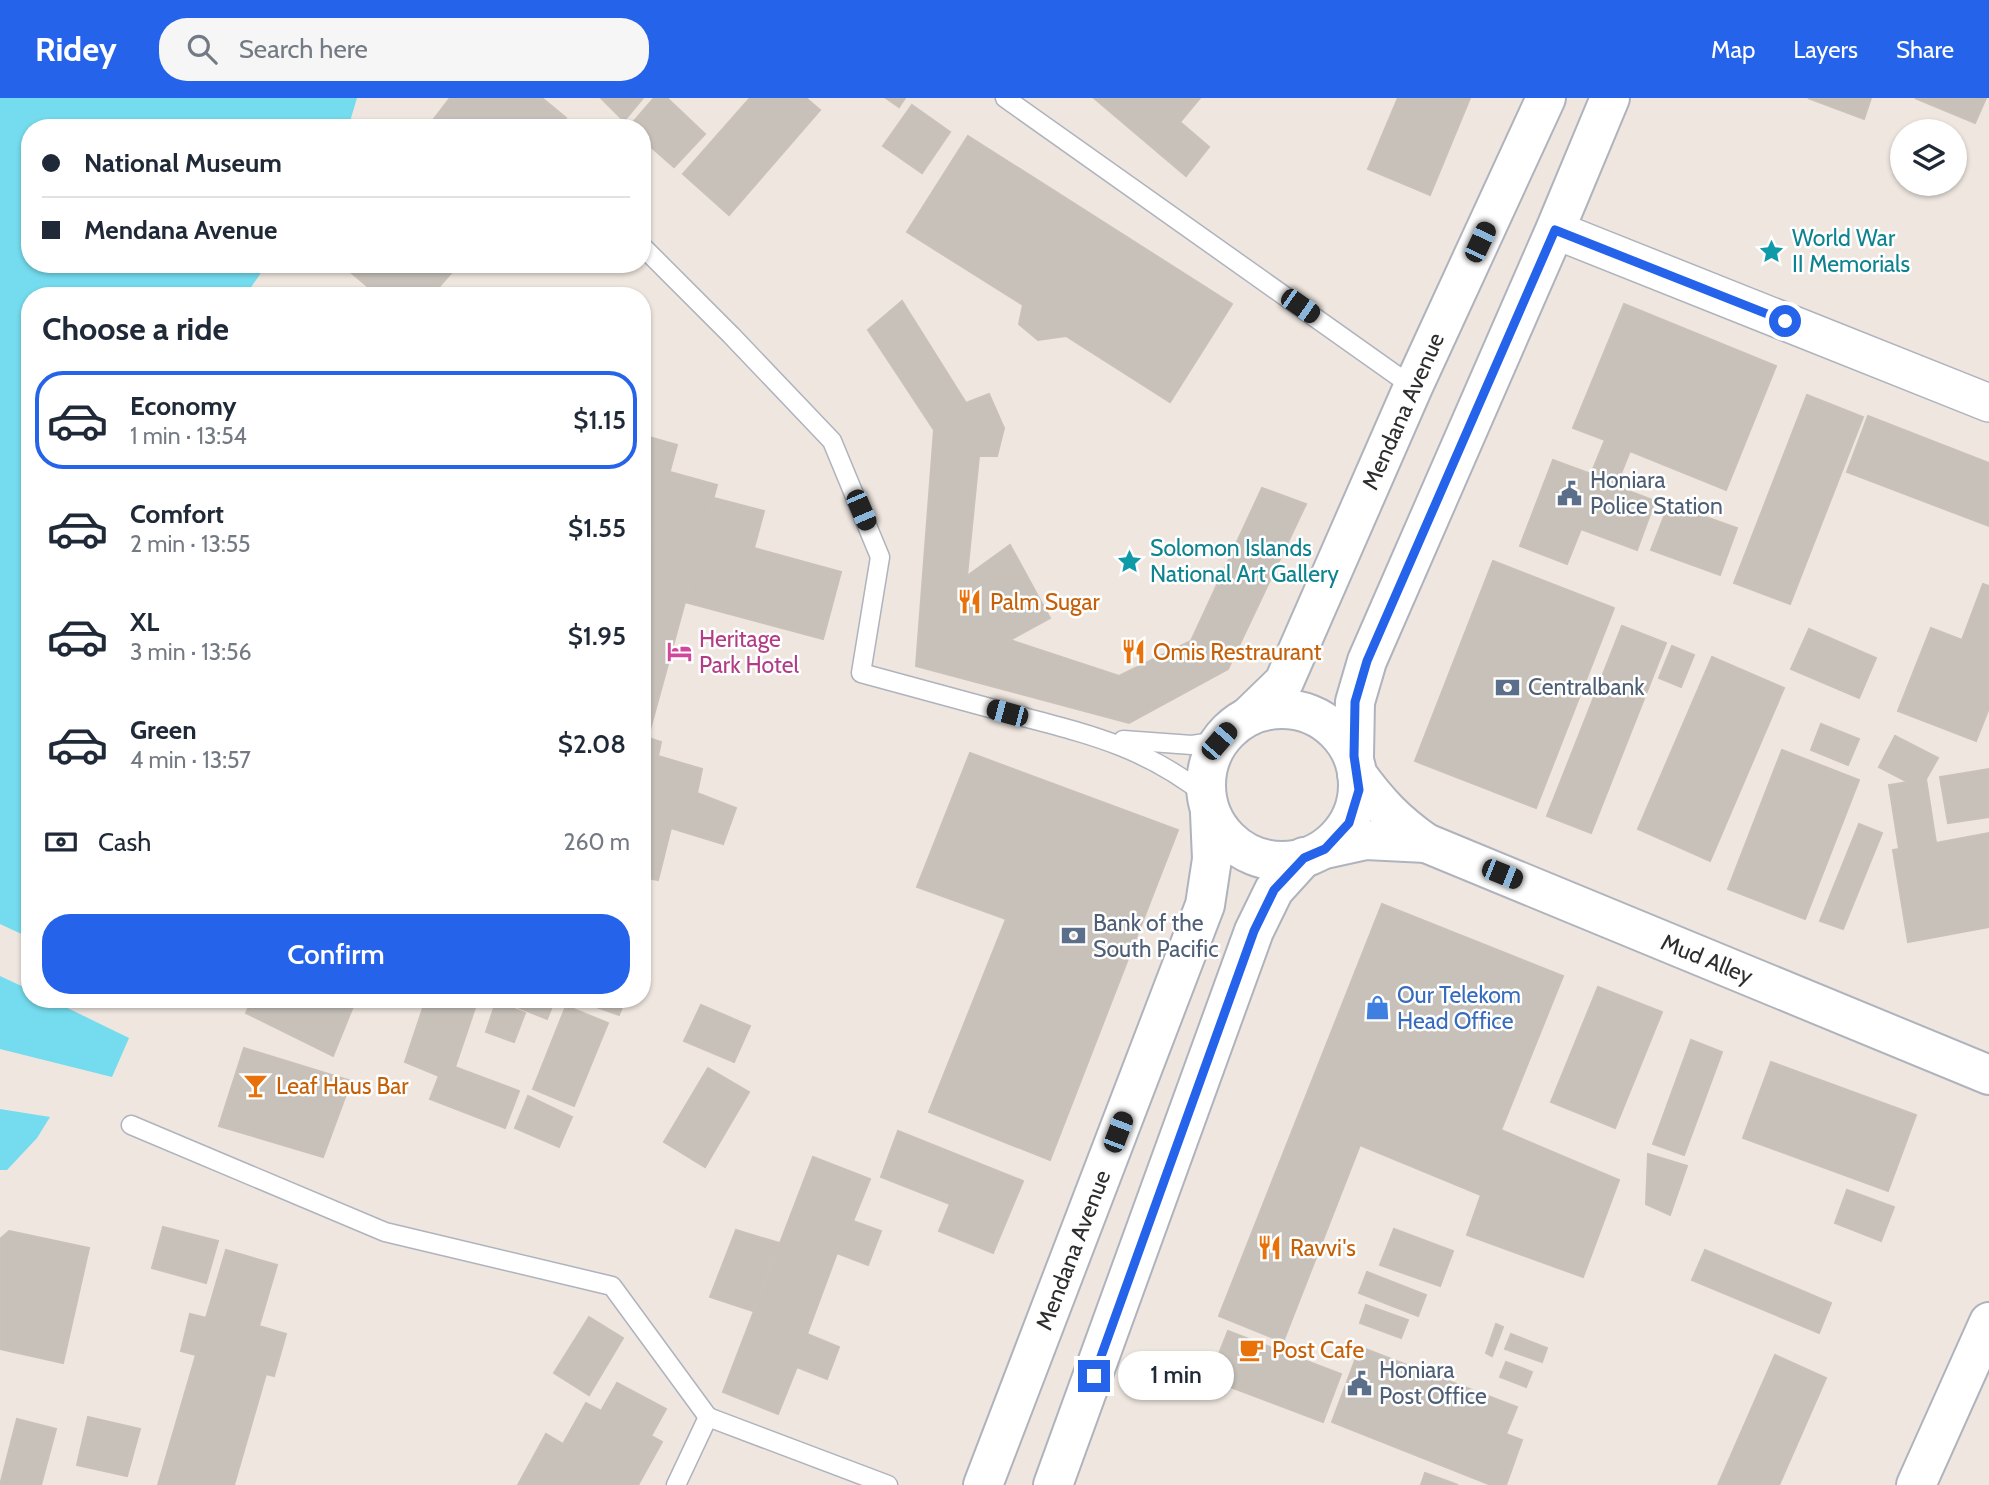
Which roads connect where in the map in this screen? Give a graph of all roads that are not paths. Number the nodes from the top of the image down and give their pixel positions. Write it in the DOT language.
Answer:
graph roads {
  1 [pos="1005,98"];
  2 [pos="1546,98"];
  3 [pos="1610,98"];
  4 [pos="1555,230"];
  5 [pos="651,255"];
  6 [pos="1413,387"];
  7 [pos="1989,403"];
  8 [pos="1249,716"];
  9 [pos="1105,739"];
  10 [pos="1219,741"];
  11 [pos="1355,765"];
  12 [pos="1209,805"];
  13 [pos="1426,843"];
  14 [pos="1315,853"];
  15 [pos="1989,1075"];
  16 [pos="131,1125"];
  17 [pos="1989,1322"];
  18 [pos="708,1417"];
  19 [pos="676,1485"];
  20 [pos="888,1485"];
  21 [pos="983,1485"];
  22 [pos="1053,1485"];
  23 [pos="1916,1485"];
  1 -- 6 [label="lane"];
  2 -- 6 [label="main road, Mendana Avenue"];
  3 -- 4 [label="main road"];
  4 -- 7 [label="street"];
  4 -- 11 [label="main road"];
  5 -- 9 [label="lane"];
  6 -- 8 [label="main road, Mendana Avenue"];
  8 -- 10 [label="main road"];
  8 -- 11 [label="main road"];
  9 -- 10 [label="lane"];
  9 -- 12 [label="lane"];
  10 -- 12 [label="main road"];
  11 -- 13 [label="main road, Mud Alley"];
  11 -- 14 [label="main road"];
  12 -- 14 [label="main road"];
  12 -- 21 [label="main road, Mendana Avenue"];
  13 -- 14 [label="main road, Mud Alley"];
  13 -- 15 [label="main road, Mud Alley"];
  14 -- 22 [label="main road"];
  16 -- 18 [label="lane"];
  17 -- 23 [label="main road"];
  18 -- 19 [label="lane"];
  18 -- 20 [label="lane"];
}
